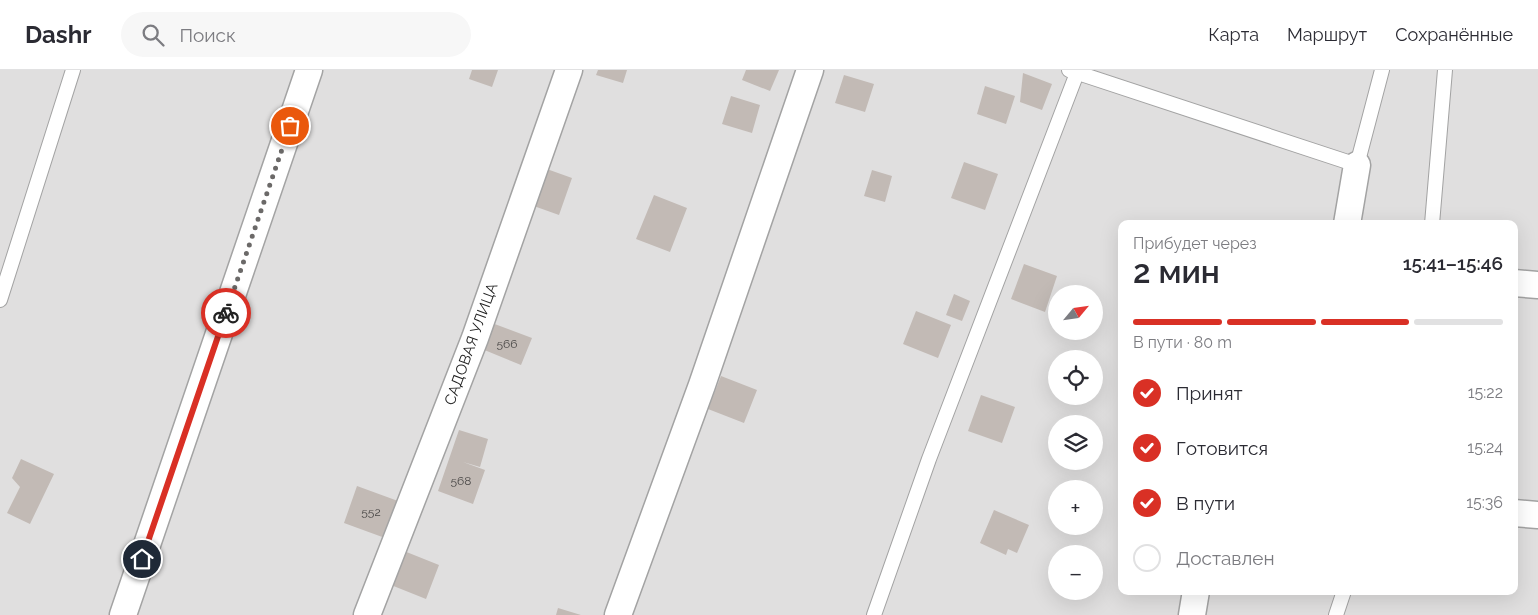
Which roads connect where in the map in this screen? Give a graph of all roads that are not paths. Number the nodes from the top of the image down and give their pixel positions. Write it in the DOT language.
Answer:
graph roads {
  1 [pos="73,70"];
  2 [pos="309,70"];
  3 [pos="569,70"];
  4 [pos="810,70"];
  5 [pos="1382,70"];
  6 [pos="1445,70"];
  7 [pos="1073,71"];
  8 [pos="1357,164"];
  9 [pos="1348,220"];
  10 [pos="1432,220"];
  11 [pos="1518,283"];
  12 [pos="1538,285"];
  13 [pos="0,300"];
  14 [pos="1518,512"];
  15 [pos="1538,515"];
  16 [pos="1195,595"];
  17 [pos="1343,595"];
  18 [pos="123,615"];
  19 [pos="367,615"];
  20 [pos="618,615"];
  21 [pos="874,615"];
  22 [pos="1192,615"];
  23 [pos="1336,615"];
  1 -- 13 [label="lane"];
  2 -- 18 [label="street"];
  3 -- 19 [label="street, САДОВАЯ УЛИЦА"];
  4 -- 20 [label="street"];
  5 -- 8 [label="lane"];
  6 -- 10 [label="lane"];
  7 -- 8 [label="lane"];
  7 -- 21 [label="lane"];
  8 -- 9 [label="street"];
  11 -- 12 [label="street"];
  14 -- 15 [label="street"];
  16 -- 22 [label="street"];
  17 -- 23 [label="lane"];
}
